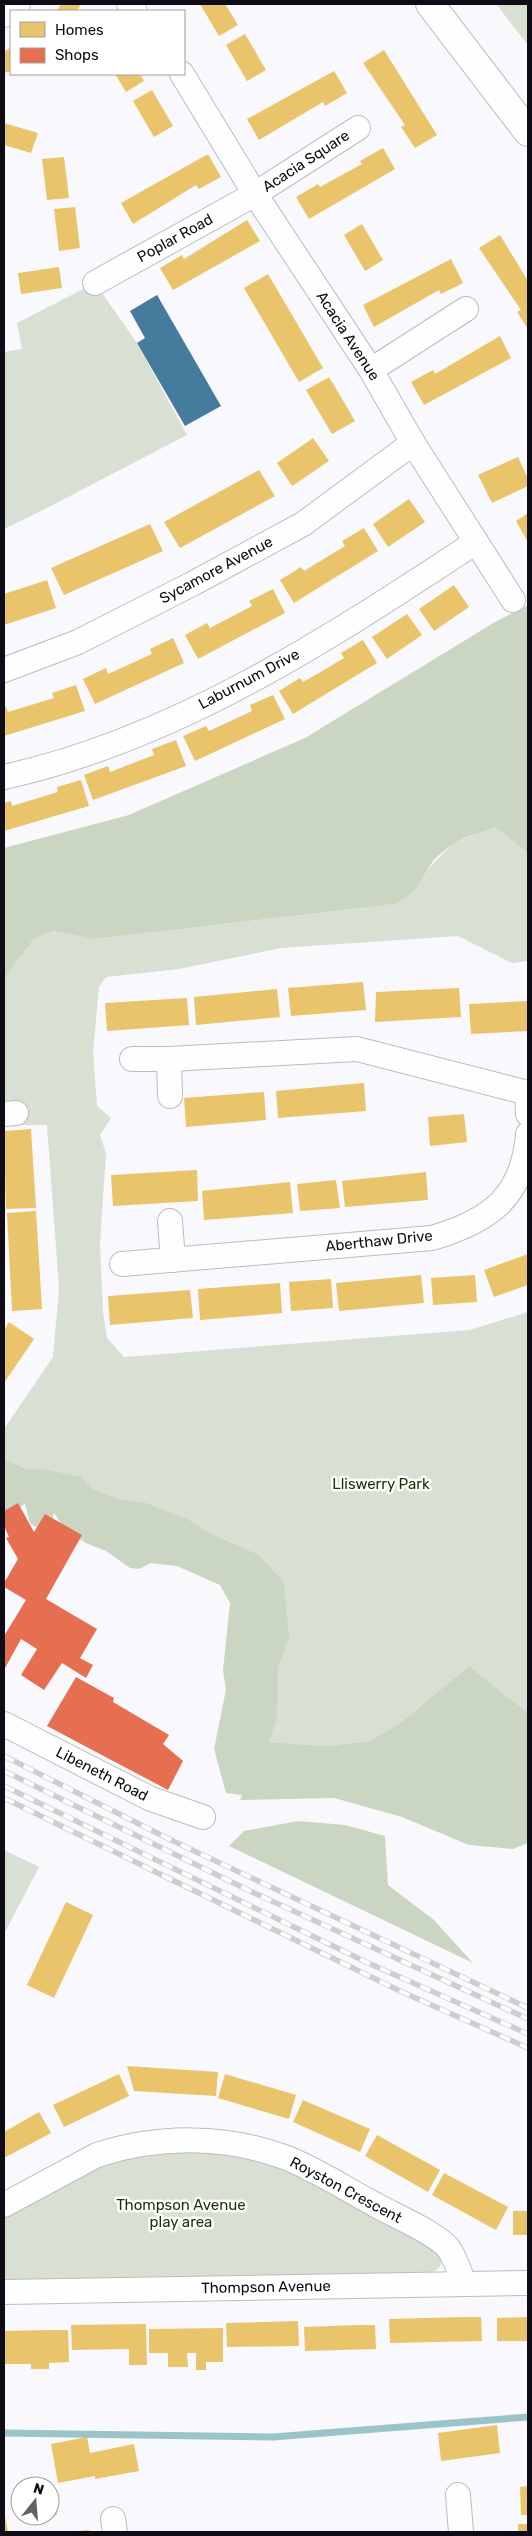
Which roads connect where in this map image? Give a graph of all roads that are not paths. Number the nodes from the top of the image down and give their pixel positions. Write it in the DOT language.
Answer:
graph roads {
  1 [pos="430,4"];
  2 [pos="183,75"];
  3 [pos="358,128"];
  4 [pos="528,132"];
  5 [pos="255,194"];
  6 [pos="95,283"];
  7 [pos="466,310"];
  8 [pos="371,370"];
  9 [pos="413,443"];
  10 [pos="476,542"];
  11 [pos="513,600"];
  12 [pos="4,670"];
  13 [pos="4,777"];
  14 [pos="132,1059"];
  15 [pos="169,1059"];
  16 [pos="170,1096"];
  17 [pos="528,1100"];
  18 [pos="528,1134"];
  19 [pos="170,1221"];
  20 [pos="173,1260"];
  21 [pos="122,1264"];
  22 [pos="4,1724"];
  23 [pos="203,1817"];
  24 [pos="4,2205"];
  25 [pos="528,2283"];
  26 [pos="464,2284"];
  27 [pos="4,2292"];
  28 [pos="458,2495"];
  29 [pos="460,2532"];
  1 -- 4 [label="street"];
  2 -- 5 [label="street, Acacia Avenue"];
  3 -- 5 [label="street, Acacia Square"];
  5 -- 6 [label="street, Poplar Road"];
  5 -- 8 [label="street, Acacia Avenue"];
  7 -- 8 [label="street"];
  8 -- 9 [label="street, Acacia Avenue"];
  9 -- 10 [label="street, Acacia Avenue"];
  9 -- 12 [label="street, Sycamore Avenue"];
  10 -- 11 [label="street, Acacia Avenue"];
  10 -- 13 [label="street, Laburnum Drive"];
  14 -- 15 [label="street"];
  15 -- 16 [label="street"];
  15 -- 17 [label="street"];
  18 -- 20 [label="street, Aberthaw Drive"];
  19 -- 20 [label="street"];
  20 -- 21 [label="street, Aberthaw Drive"];
  22 -- 23 [label="street, Libeneth Road"];
  24 -- 26 [label="street, Royston Crescent"];
  25 -- 26 [label="street, Thompson Avenue"];
  26 -- 27 [label="street, Thompson Avenue"];
  28 -- 29 [label="street"];
}
